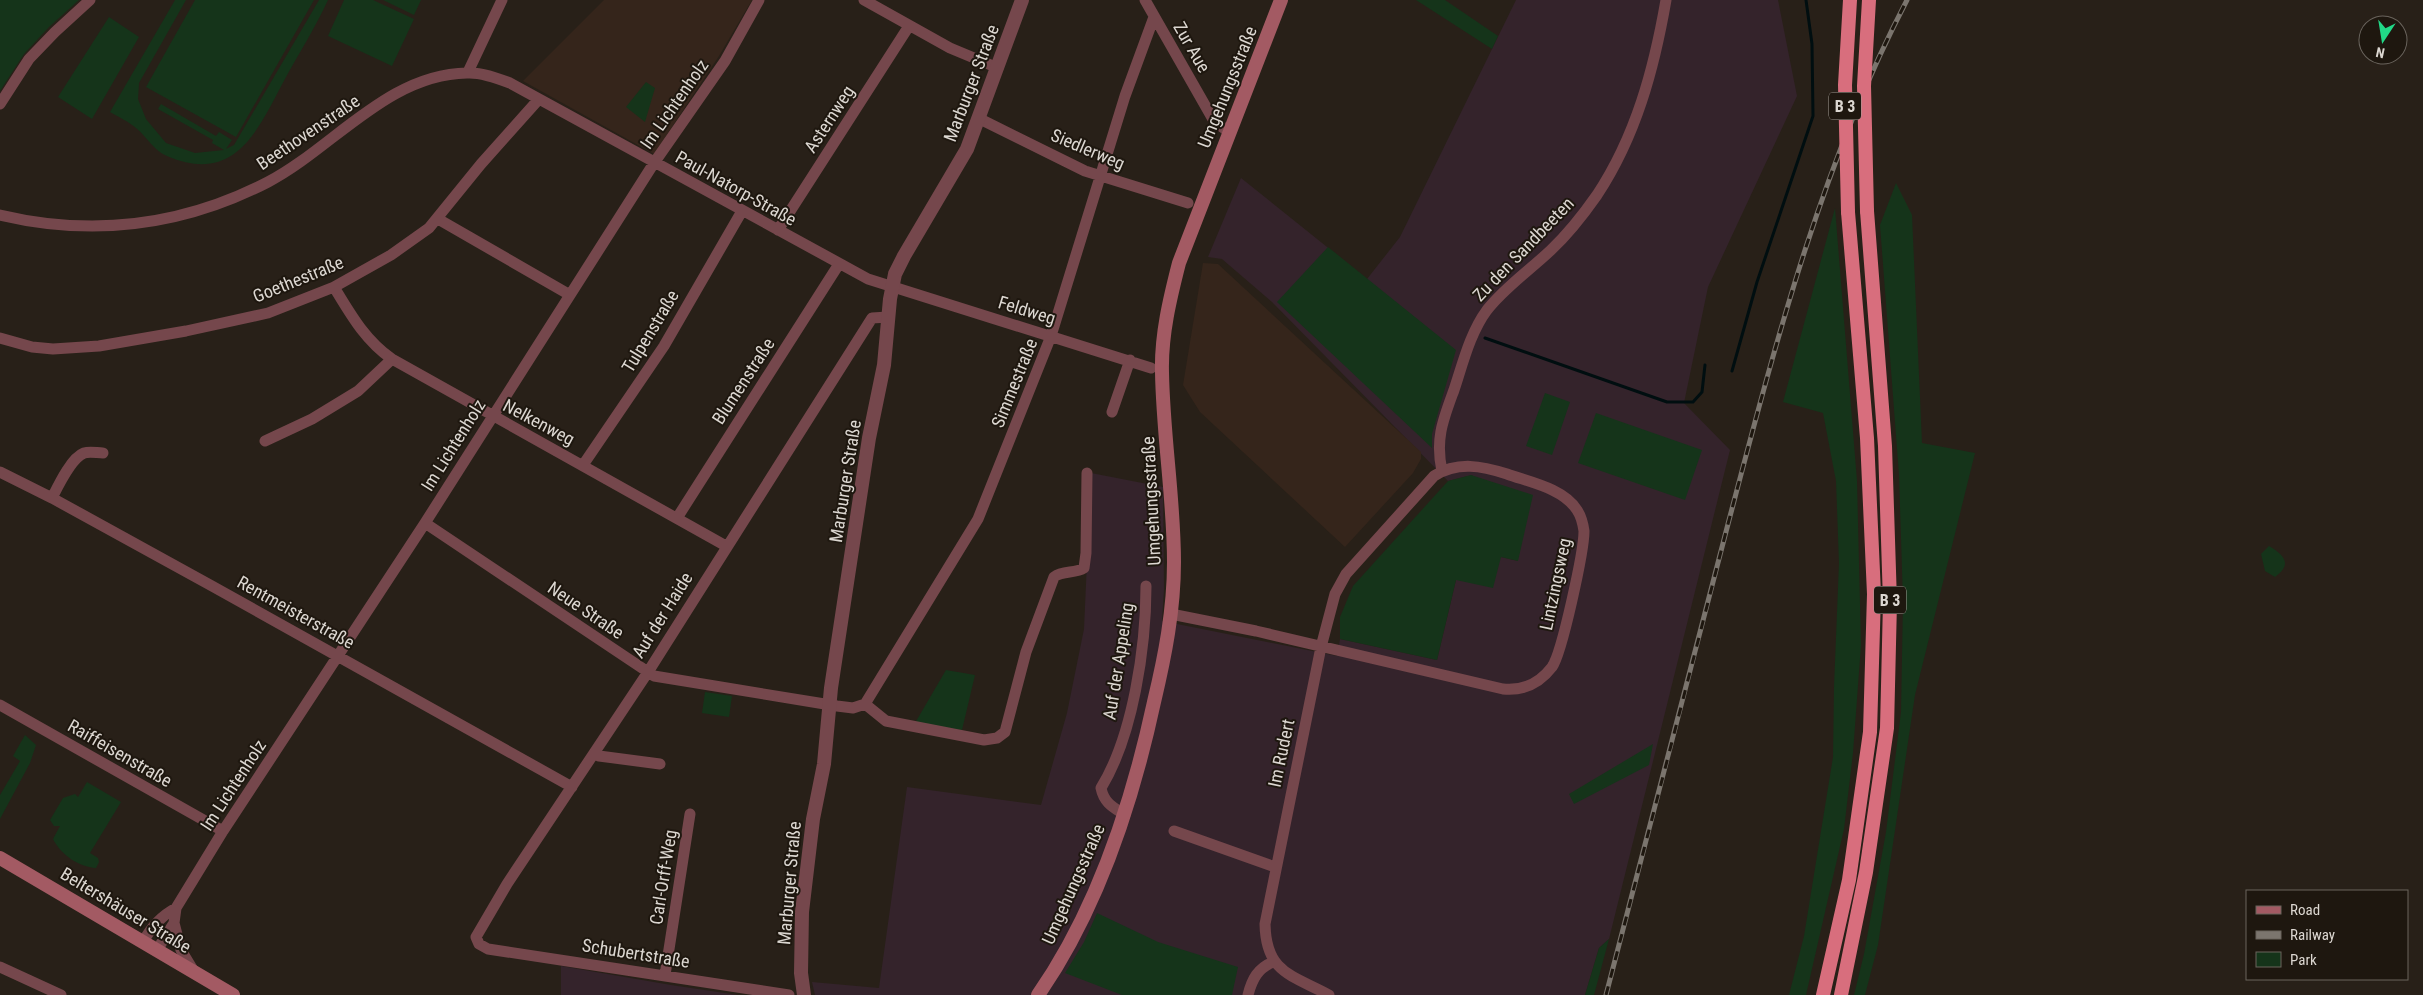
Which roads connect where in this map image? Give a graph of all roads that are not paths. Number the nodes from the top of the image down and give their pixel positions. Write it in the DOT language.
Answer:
graph roads {
  1 [pos="90,0"];
  2 [pos="502,0"];
  3 [pos="759,0"];
  4 [pos="864,0"];
  5 [pos="889,0"];
  6 [pos="1022,0"];
  7 [pos="1145,0"];
  8 [pos="1281,0"];
  9 [pos="1666,0"];
  10 [pos="1850,0"];
  11 [pos="1869,0"];
  12 [pos="883,11"];
  13 [pos="1154,17"];
  14 [pos="909,26"];
  15 [pos="998,68"];
  16 [pos="468,72"];
  17 [pos="539,99"];
  18 [pos="0,104"];
  19 [pos="978,118"];
  20 [pos="1229,132"];
  21 [pos="654,163"];
  22 [pos="1099,176"];
  23 [pos="1188,203"];
  24 [pos="742,211"];
  25 [pos="0,215"];
  26 [pos="438,219"];
  27 [pos="778,230"];
  28 [pos="839,264"];
  29 [pos="334,287"];
  30 [pos="893,287"];
  31 [pos="570,295"];
  32 [pos="888,317"];
  33 [pos="1051,336"];
  34 [pos="0,338"];
  35 [pos="392,359"];
  36 [pos="1130,360"];
  37 [pos="1151,368"];
  38 [pos="1112,412"];
  39 [pos="492,417"];
  40 [pos="265,441"];
  41 [pos="103,453"];
  42 [pos="583,465"];
  43 [pos="1442,471"];
  44 [pos="0,472"];
  45 [pos="1087,473"];
  46 [pos="52,498"];
  47 [pos="677,518"];
  48 [pos="424,523"];
  49 [pos="726,546"];
  50 [pos="1146,586"];
  51 [pos="1171,614"];
  52 [pos="1321,647"];
  53 [pos="339,656"];
  54 [pos="648,672"];
  55 [pos="865,704"];
  56 [pos="0,705"];
  57 [pos="830,705"];
  58 [pos="595,753"];
  59 [pos="660,764"];
  60 [pos="572,787"];
  61 [pos="690,814"];
  62 [pos="1125,815"];
  63 [pos="223,831"];
  64 [pos="1174,831"];
  65 [pos="0,858"];
  66 [pos="1275,867"];
  67 [pos="176,908"];
  68 [pos="174,923"];
  69 [pos="143,942"];
  70 [pos="478,944"];
  71 [pos="157,950"];
  72 [pos="1273,962"];
  73 [pos="0,967"];
  74 [pos="195,973"];
  75 [pos="665,976"];
  76 [pos="61,995"];
  77 [pos="234,995"];
  78 [pos="789,995"];
  79 [pos="804,995"];
  80 [pos="1038,995"];
  81 [pos="1248,995"];
  82 [pos="1329,995"];
  83 [pos="1823,995"];
  84 [pos="1841,995"];
  1 -- 18 [label="street"];
  2 -- 16 [label="street"];
  3 -- 21 [label="street, Im Lichtenholz"];
  4 -- 12 [label="street"];
  5 -- 12 [label="street"];
  6 -- 15 [label="street, Marburger Straße"];
  7 -- 13 [label="street, Zur Aue"];
  8 -- 20 [label="main road, Umgehungsstraße"];
  9 -- 43 [label="street, Zu den Sandbeeten"];
  10 -- 83 [label="highway, B 3, bridge"];
  11 -- 84 [label="highway, B 3, bridge"];
  12 -- 14 [label="street"];
  13 -- 20 [label="street, Zur Aue"];
  13 -- 22 [label="street, Simmestraße"];
  14 -- 15 [label="street"];
  14 -- 27 [label="street, Asternweg"];
  15 -- 19 [label="street, Marburger Straße"];
  16 -- 17 [label="street, Beethovenstraße"];
  16 -- 25 [label="street, Beethovenstraße"];
  17 -- 21 [label="street, Paul-Natorp-Straße"];
  17 -- 26 [label="street, Goethestraße"];
  19 -- 22 [label="street, Siedlerweg"];
  19 -- 30 [label="street, Marburger Straße"];
  20 -- 51 [label="main road, Umgehungsstraße"];
  21 -- 24 [label="street, Paul-Natorp-Straße"];
  21 -- 31 [label="street, Im Lichtenholz"];
  22 -- 23 [label="street, Siedlerweg"];
  22 -- 33 [label="street, Simmestraße"];
  24 -- 27 [label="street, Paul-Natorp-Straße"];
  24 -- 42 [label="street, Tulpenstraße"];
  26 -- 29 [label="street, Goethestraße"];
  26 -- 31 [label="street"];
  27 -- 28 [label="street, Paul-Natorp-Straße"];
  28 -- 30 [label="street, Paul-Natorp-Straße"];
  28 -- 47 [label="street, Blumenstraße"];
  29 -- 34 [label="street, Goethestraße"];
  29 -- 35 [label="street, Nelkenweg"];
  30 -- 32 [label="street, Marburger Straße"];
  30 -- 33 [label="street, Feldweg"];
  31 -- 39 [label="street, Im Lichtenholz"];
  32 -- 49 [label="street, Auf der Haide"];
  32 -- 57 [label="street, Marburger Straße"];
  33 -- 36 [label="street, Feldweg"];
  33 -- 55 [label="street, Simmestraße"];
  35 -- 39 [label="street, Nelkenweg"];
  35 -- 40 [label="street"];
  36 -- 37 [label="street, Feldweg"];
  36 -- 38 [label="street"];
  39 -- 42 [label="street, Nelkenweg"];
  39 -- 48 [label="street, Im Lichtenholz"];
  41 -- 46 [label="street"];
  42 -- 47 [label="street, Nelkenweg"];
  43 -- 52 [label="street, Lintzingsweg"];
  43 -- 52 [label="street, Lintzingsweg"];
  44 -- 46 [label="street, Rentmeisterstraße"];
  45 -- 55 [label="street"];
  46 -- 53 [label="street, Rentmeisterstraße"];
  47 -- 49 [label="street, Nelkenweg"];
  48 -- 53 [label="street, Im Lichtenholz"];
  48 -- 54 [label="street, Neue Straße"];
  49 -- 54 [label="street, Auf der Haide"];
  50 -- 62 [label="street, Auf der Appeling"];
  51 -- 52 [label="street, Lintzingsweg"];
  51 -- 62 [label="main road, Umgehungsstraße"];
  52 -- 66 [label="street, Im Rudert"];
  53 -- 60 [label="street, Rentmeisterstraße"];
  53 -- 63 [label="street, Im Lichtenholz"];
  54 -- 57 [label="street, Neue Straße"];
  54 -- 58 [label="street, Auf der Haide"];
  55 -- 57 [label="street"];
  56 -- 63 [label="street, Raiffeisenstraße"];
  57 -- 79 [label="street, Marburger Straße"];
  58 -- 59 [label="street"];
  58 -- 60 [label="street, Auf der Haide"];
  60 -- 70 [label="street, Auf der Haide"];
  61 -- 75 [label="street, Carl-Orff-Weg"];
  62 -- 80 [label="main road, Umgehungsstraße"];
  63 -- 67 [label="street, Im Lichtenholz"];
  64 -- 66 [label="street"];
  65 -- 69 [label="main road, Beltershäuser Straße"];
  66 -- 72 [label="street, Im Rudert"];
  67 -- 68 [label="street, Im Lichtenholz"];
  67 -- 69 [label="street, Im Lichtenholz"];
  68 -- 71 [label="street, Im Lichtenholz"];
  68 -- 74 [label="street, Im Lichtenholz"];
  69 -- 71 [label="main road, Beltershäuser Straße"];
  70 -- 75 [label="street, Schubertstraße"];
  71 -- 74 [label="main road, Beltershäuser Straße"];
  72 -- 81 [label="street"];
  72 -- 82 [label="street"];
  73 -- 76 [label="street"];
  74 -- 77 [label="main road, Beltershäuser Straße"];
  75 -- 78 [label="street, Schubertstraße"];
}
